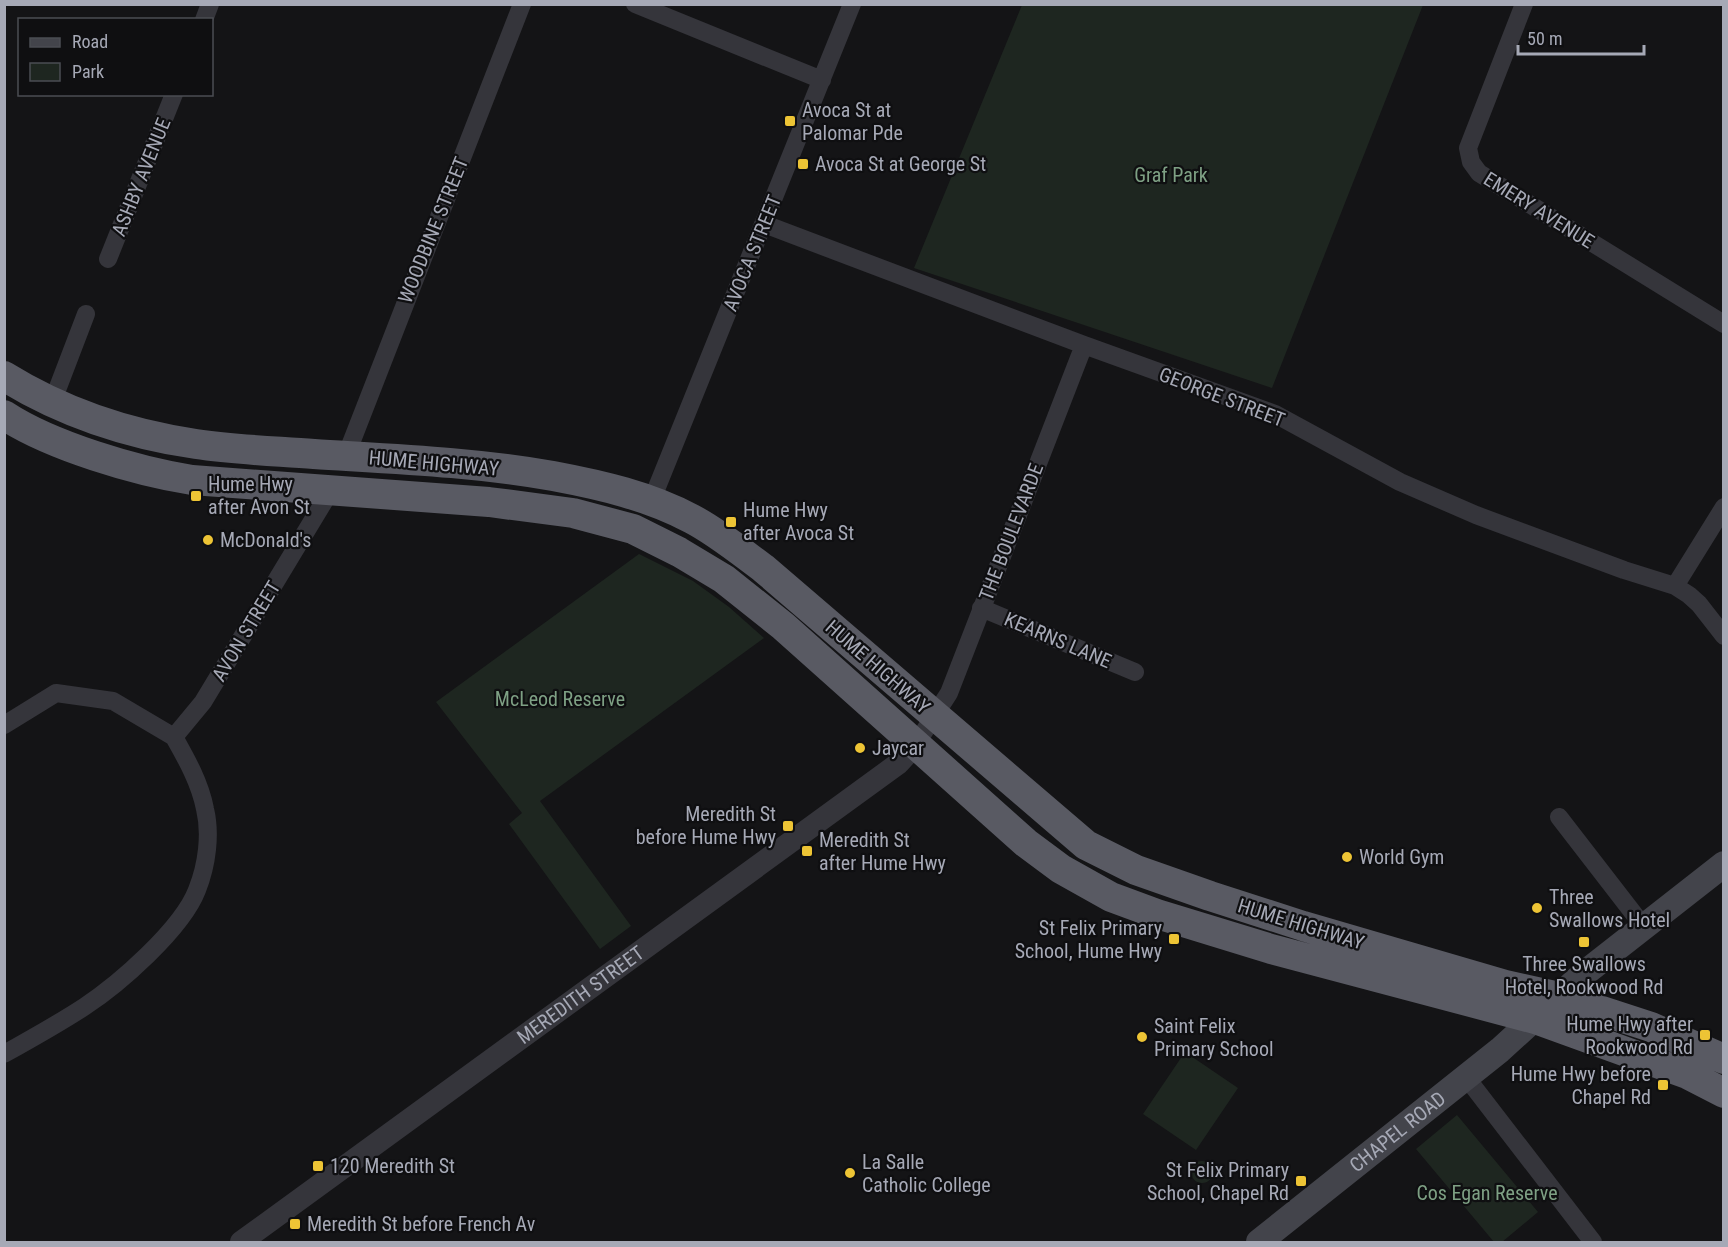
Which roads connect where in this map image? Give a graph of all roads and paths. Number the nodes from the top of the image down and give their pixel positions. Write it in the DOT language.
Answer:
graph roads {
  1 [pos="522,4"];
  2 [pos="635,4"];
  3 [pos="852,4"];
  4 [pos="1524,4"];
  5 [pos="822,80"];
  6 [pos="173,96"];
  7 [pos="764,224"];
  8 [pos="108,259"];
  9 [pos="86,314"];
  10 [pos="1724,324"];
  11 [pos="1084,345"];
  12 [pos="4,376"];
  13 [pos="52,403"];
  14 [pos="4,415"];
  15 [pos="346,456"];
  16 [pos="330,490"];
  17 [pos="651,502"];
  18 [pos="1724,507"];
  19 [pos="1675,586"];
  20 [pos="981,608"];
  21 [pos="1724,636"];
  22 [pos="1135,672"];
  23 [pos="936,717"];
  24 [pos="4,725"];
  25 [pos="174,737"];
  26 [pos="916,744"];
  27 [pos="1559,818"];
  28 [pos="1082,842"];
  29 [pos="1724,864"];
  30 [pos="1061,869"];
  31 [pos="1644,927"];
  32 [pos="1559,997"];
  33 [pos="1535,1019"];
  34 [pos="4,1054"];
  35 [pos="1724,1059"];
  36 [pos="1466,1077"];
  37 [pos="1724,1093"];
  38 [pos="241,1242"];
  39 [pos="1259,1242"];
  40 [pos="1593,1242"];
  1 -- 15 [label="street, WOODBINE STREET"];
  2 -- 5 [label="street"];
  3 -- 5 [label="street, AVOCA STREET"];
  4 -- 10 [label="street, EMERY AVENUE"];
  5 -- 7 [label="street, AVOCA STREET"];
  6 -- 8 [label="street, ASHBY AVENUE"];
  7 -- 11 [label="street, GEORGE STREET"];
  7 -- 17 [label="street, AVOCA STREET"];
  9 -- 13 [label="street"];
  11 -- 19 [label="street, GEORGE STREET"];
  11 -- 20 [label="street, THE BOULEVARDE"];
  12 -- 13 [label="highway, HUME HIGHWAY"];
  13 -- 15 [label="highway, HUME HIGHWAY"];
  14 -- 16 [label="highway, HUME HIGHWAY"];
  15 -- 17 [label="highway, HUME HIGHWAY"];
  16 -- 25 [label="street, AVON STREET"];
  16 -- 26 [label="highway, HUME HIGHWAY"];
  17 -- 23 [label="highway, HUME HIGHWAY"];
  18 -- 19 [label="street"];
  19 -- 21 [label="street, GEORGE STREET"];
  20 -- 22 [label="street, KEARNS LANE"];
  20 -- 23 [label="street, THE BOULEVARDE"];
  23 -- 26 [label="street, THE BOULEVARDE"];
  23 -- 28 [label="highway, HUME HIGHWAY"];
  24 -- 25 [label="street"];
  25 -- 34 [label="street"];
  26 -- 30 [label="highway, HUME HIGHWAY"];
  26 -- 38 [label="street, MEREDITH STREET"];
  27 -- 31 [label="street"];
  28 -- 30 [label="highway"];
  28 -- 32 [label="highway, HUME HIGHWAY"];
  29 -- 31 [label="main road, CHAPEL ROAD"];
  30 -- 33 [label="highway, HUME HIGHWAY"];
  31 -- 32 [label="main road, CHAPEL ROAD"];
  32 -- 33 [label="main road, CHAPEL ROAD"];
  32 -- 35 [label="highway, HUME HIGHWAY"];
  33 -- 36 [label="main road, CHAPEL ROAD"];
  33 -- 37 [label="highway, HUME HIGHWAY"];
  36 -- 39 [label="main road, CHAPEL ROAD"];
  36 -- 40 [label="street"];
}
